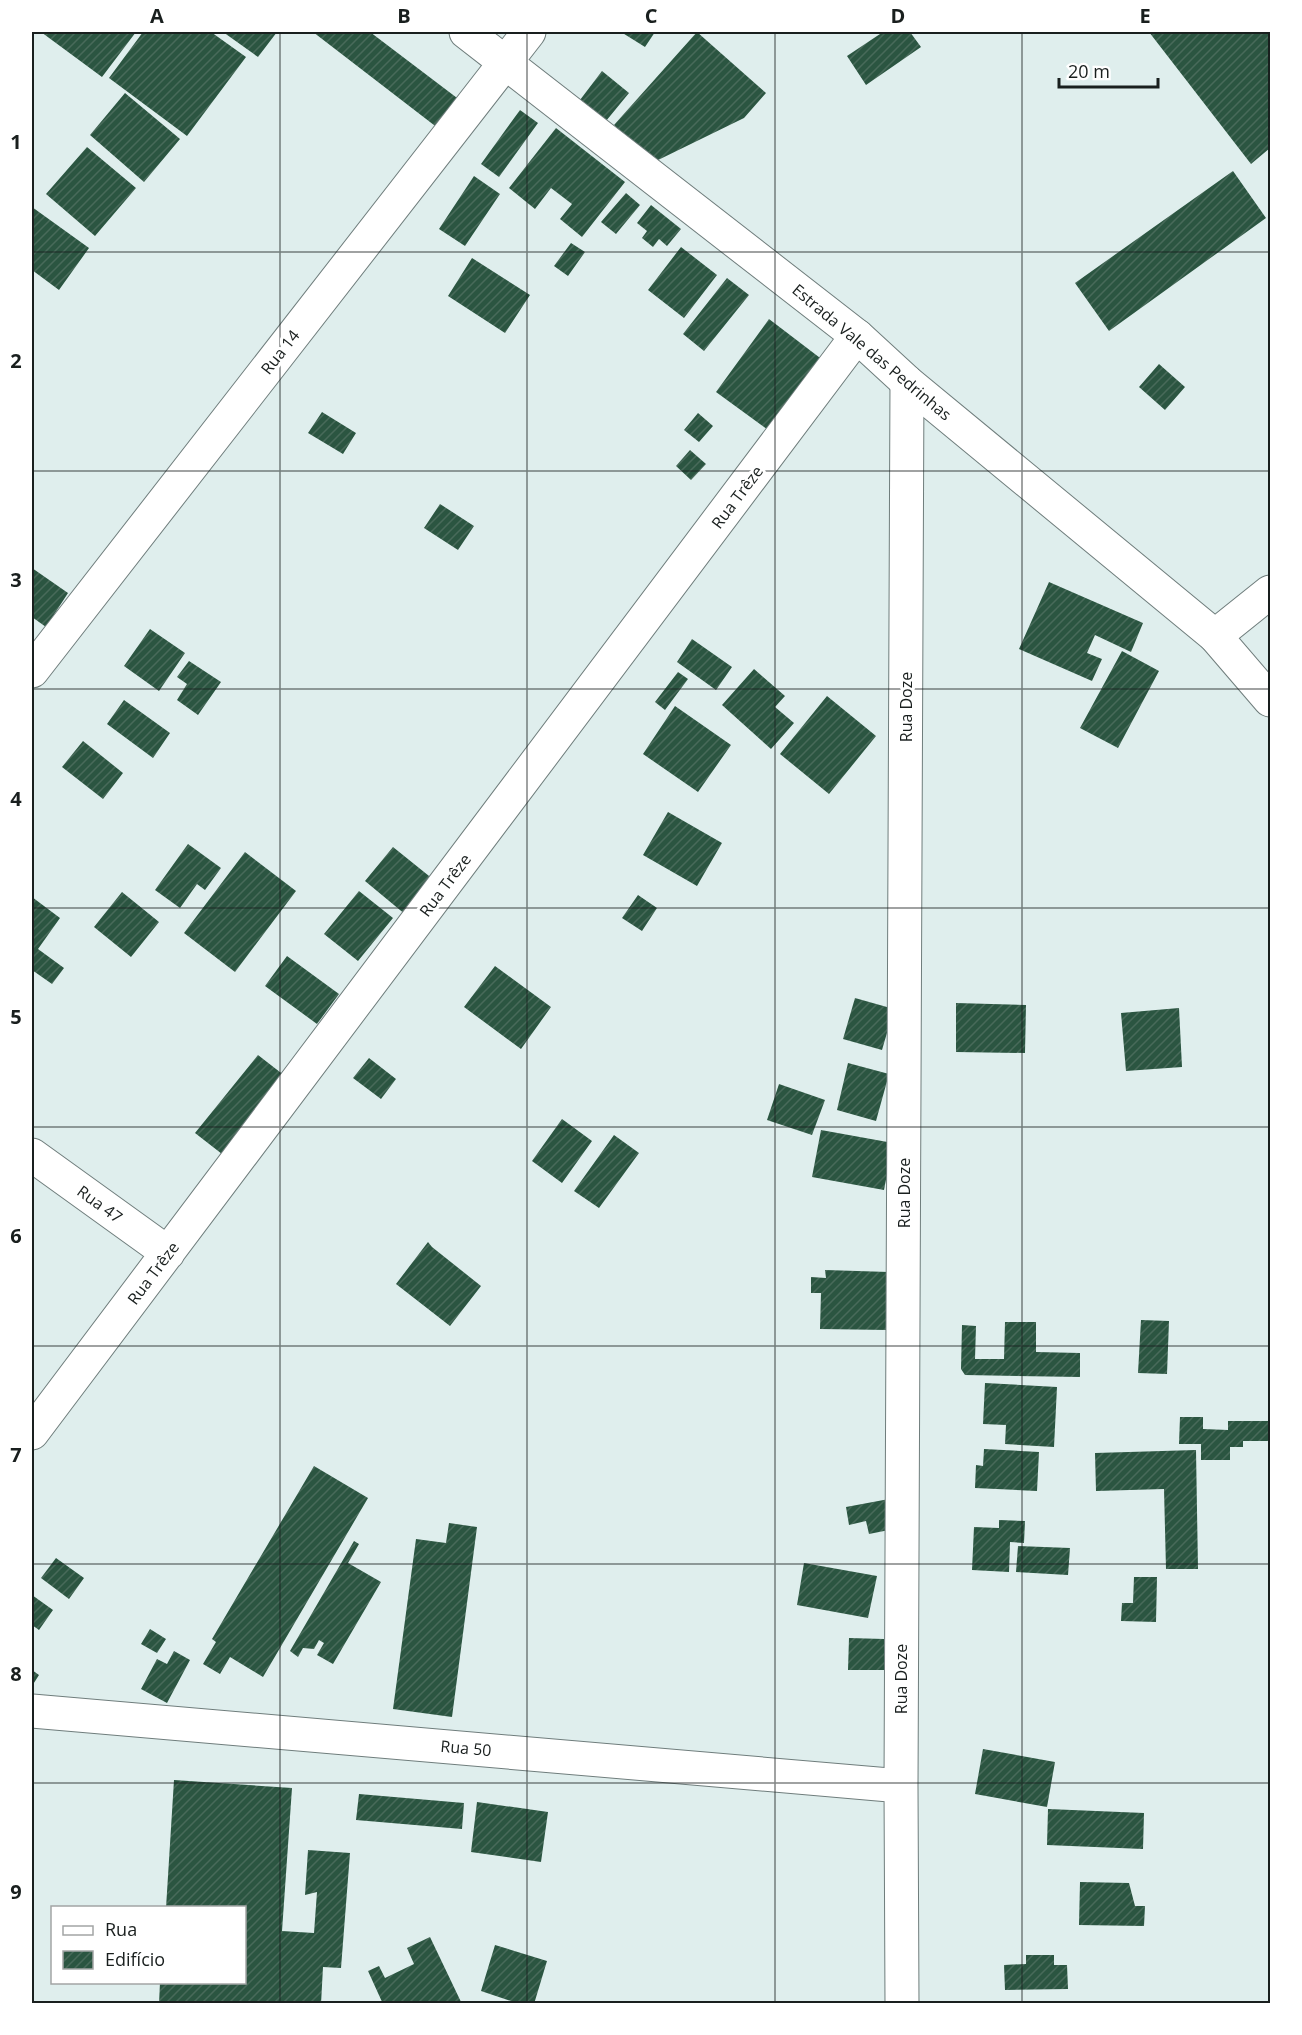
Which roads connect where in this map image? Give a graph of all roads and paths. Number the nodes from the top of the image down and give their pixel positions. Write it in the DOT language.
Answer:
graph roads {
  1 [pos="466,32"];
  2 [pos="529,32"];
  3 [pos="506,62"];
  4 [pos="857,336"];
  5 [pos="907,382"];
  6 [pos="1270,592"];
  7 [pos="1215,636"];
  8 [pos="32,671"];
  9 [pos="1270,700"];
  10 [pos="32,1155"];
  11 [pos="168,1253"];
  12 [pos="32,1433"];
  13 [pos="32,1711"];
  14 [pos="901,1786"];
  15 [pos="902,2004"];
  1 -- 3 [label="street, Estrada Vale das Pedrinhas"];
  2 -- 3 [label="street, Rua 14"];
  3 -- 4 [label="street, Estrada Vale das Pedrinhas"];
  3 -- 8 [label="street, Rua 14"];
  4 -- 5 [label="street, Estrada Vale das Pedrinhas"];
  4 -- 11 [label="street, Rua Trêze"];
  5 -- 7 [label="street, Estrada Vale das Pedrinhas"];
  5 -- 14 [label="street, Rua Doze"];
  6 -- 7 [label="street"];
  7 -- 9 [label="street, Estrada Vale das Pedrinhas"];
  10 -- 11 [label="street, Rua 47"];
  11 -- 12 [label="street, Rua Trêze"];
  13 -- 14 [label="street, Rua 50"];
  14 -- 15 [label="street, Rua Doze"];
}
